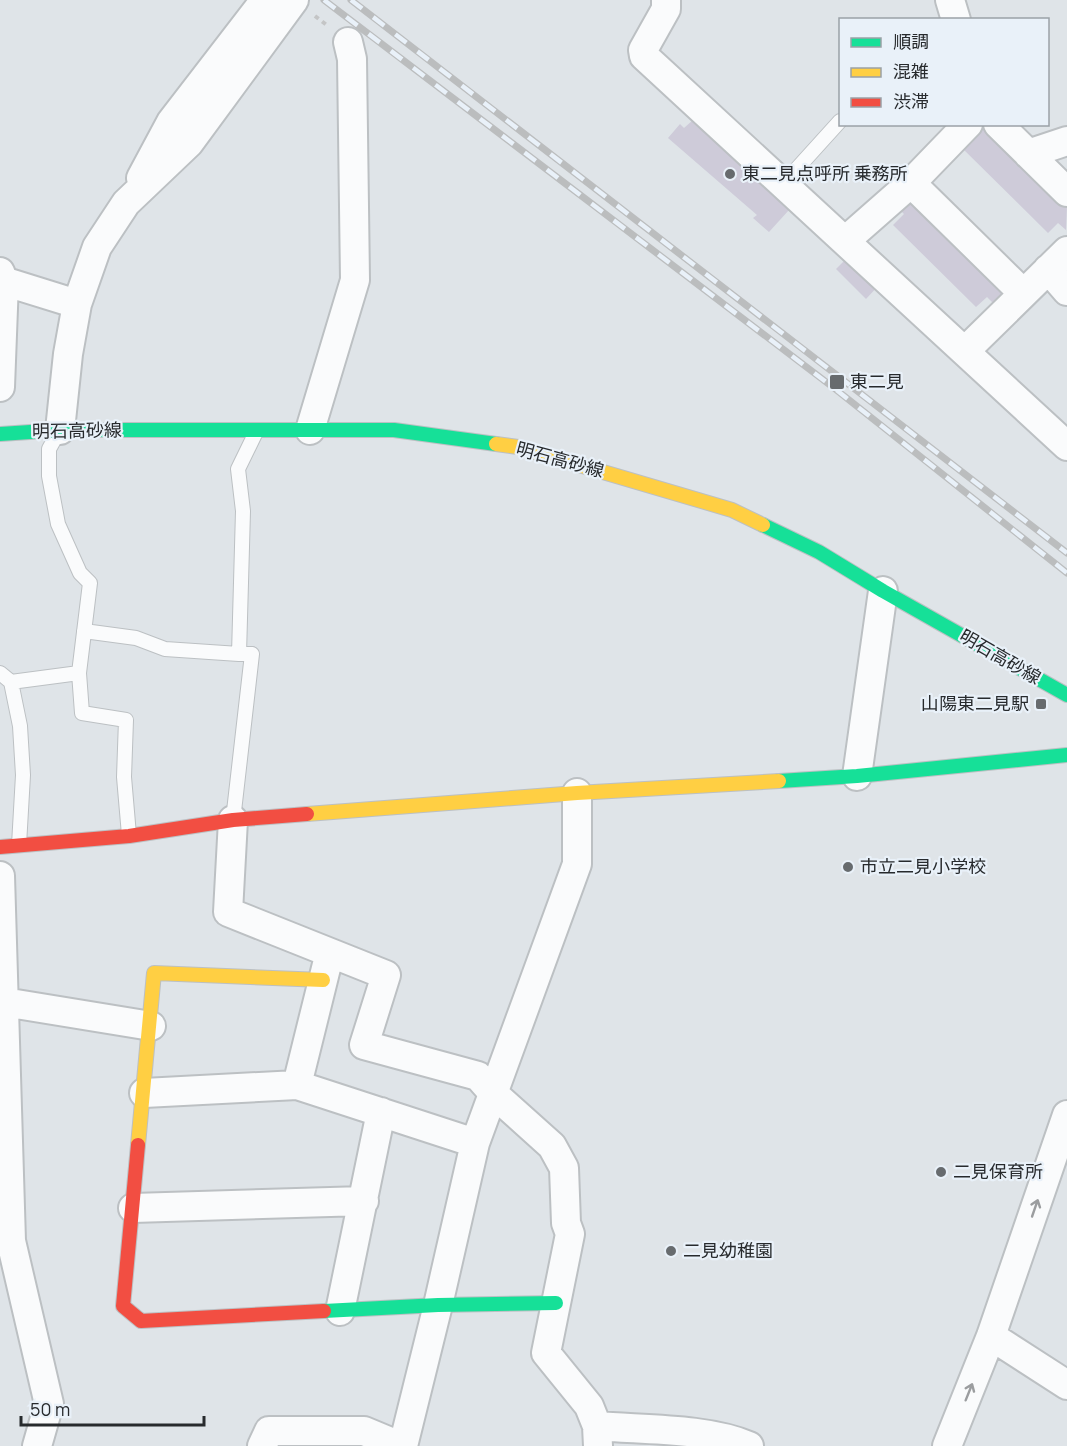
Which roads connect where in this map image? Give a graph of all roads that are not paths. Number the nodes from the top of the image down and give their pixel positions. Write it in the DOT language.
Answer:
graph roads {
  1 [pos="265,0"];
  2 [pos="666,0"];
  3 [pos="950,0"];
  4 [pos="304,7"];
  5 [pos="955,18"];
  6 [pos="348,42"];
  7 [pos="839,122"];
  8 [pos="967,126"];
  9 [pos="1000,126"];
  10 [pos="1067,141"];
  11 [pos="1028,154"];
  12 [pos="911,183"];
  13 [pos="783,184"];
  14 [pos="1067,192"];
  15 [pos="126,203"];
  16 [pos="845,241"];
  17 [pos="1057,260"];
  18 [pos="1,278"];
  19 [pos="1067,291"];
  20 [pos="1023,293"];
  21 [pos="77,304"];
  22 [pos="964,351"];
  23 [pos="0,387"];
  24 [pos="60,430"];
  25 [pos="258,430"];
  26 [pos="310,430"];
  27 [pos="0,434"];
  28 [pos="1067,446"];
  29 [pos="883,591"];
  30 [pos="84,631"];
  31 [pos="239,654"];
  32 [pos="79,673"];
  33 [pos="6,677"];
  34 [pos="1067,695"];
  35 [pos="1067,755"];
  36 [pos="857,776"];
  37 [pos="577,793"];
  38 [pos="233,820"];
  39 [pos="129,837"];
  40 [pos="19,845"];
  41 [pos="0,847"];
  42 [pos="0,876"];
  43 [pos="330,952"];
  44 [pos="323,980"];
  45 [pos="4,1002"];
  46 [pos="151,1026"];
  47 [pos="297,1085"];
  48 [pos="144,1093"];
  49 [pos="493,1093"];
  50 [pos="381,1112"];
  51 [pos="1067,1114"];
  52 [pos="475,1143"];
  53 [pos="364,1201"];
  54 [pos="133,1208"];
  55 [pos="556,1303"];
  56 [pos="438,1305"];
  57 [pos="340,1311"];
  58 [pos="991,1336"];
  59 [pos="1067,1384"];
  60 [pos="597,1436"];
  61 [pos="37,1446"];
  62 [pos="262,1446"];
  63 [pos="401,1446"];
  64 [pos="749,1446"];
  65 [pos="947,1446"];
  1 -- 15 [label="street"];
  2 -- 13 [label="street"];
  3 -- 5 [label="street"];
  4 -- 15 [label="street"];
  6 -- 26 [label="street"];
  7 -- 13 [label="lane"];
  8 -- 12 [label="street"];
  9 -- 11 [label="street"];
  10 -- 11 [label="street"];
  11 -- 14 [label="street"];
  12 -- 16 [label="street"];
  12 -- 20 [label="street"];
  13 -- 16 [label="street"];
  15 -- 21 [label="street"];
  16 -- 22 [label="street"];
  17 -- 19 [label="street"];
  17 -- 20 [label="street"];
  18 -- 21 [label="street"];
  18 -- 23 [label="street"];
  20 -- 22 [label="street"];
  21 -- 24 [label="street"];
  22 -- 28 [label="street"];
  24 -- 25 [label="street, 明石高砂線"];
  24 -- 27 [label="street, 明石高砂線"];
  24 -- 30 [label="lane"];
  25 -- 26 [label="street, 明石高砂線"];
  25 -- 31 [label="lane"];
  26 -- 29 [label="street, 明石高砂線"];
  29 -- 34 [label="street, 明石高砂線"];
  29 -- 36 [label="street"];
  30 -- 31 [label="lane"];
  30 -- 32 [label="lane"];
  31 -- 38 [label="lane"];
  32 -- 33 [label="lane"];
  32 -- 39 [label="lane"];
  33 -- 40 [label="lane"];
  35 -- 36 [label="street"];
  36 -- 37 [label="street"];
  37 -- 38 [label="street"];
  37 -- 49 [label="street"];
  38 -- 39 [label="street"];
  38 -- 43 [label="street"];
  39 -- 40 [label="street"];
  40 -- 41 [label="street"];
  42 -- 45 [label="street"];
  43 -- 44 [label="street"];
  43 -- 49 [label="street"];
  44 -- 46 [label="street"];
  44 -- 47 [label="street"];
  45 -- 46 [label="street"];
  45 -- 61 [label="street"];
  46 -- 48 [label="street"];
  47 -- 48 [label="street"];
  47 -- 50 [label="street"];
  48 -- 54 [label="street"];
  49 -- 52 [label="street"];
  49 -- 55 [label="street"];
  50 -- 52 [label="street"];
  50 -- 53 [label="street"];
  58 -- 51 [label="street, one-way"];
  52 -- 56 [label="street"];
  53 -- 54 [label="street"];
  53 -- 57 [label="street"];
  54 -- 57 [label="street"];
  55 -- 56 [label="street"];
  55 -- 60 [label="street"];
  56 -- 57 [label="street"];
  56 -- 63 [label="street"];
  58 -- 59 [label="street"];
  65 -- 58 [label="street, one-way"];
  60 -- 64 [label="street"];
  62 -- 63 [label="street"];
}
